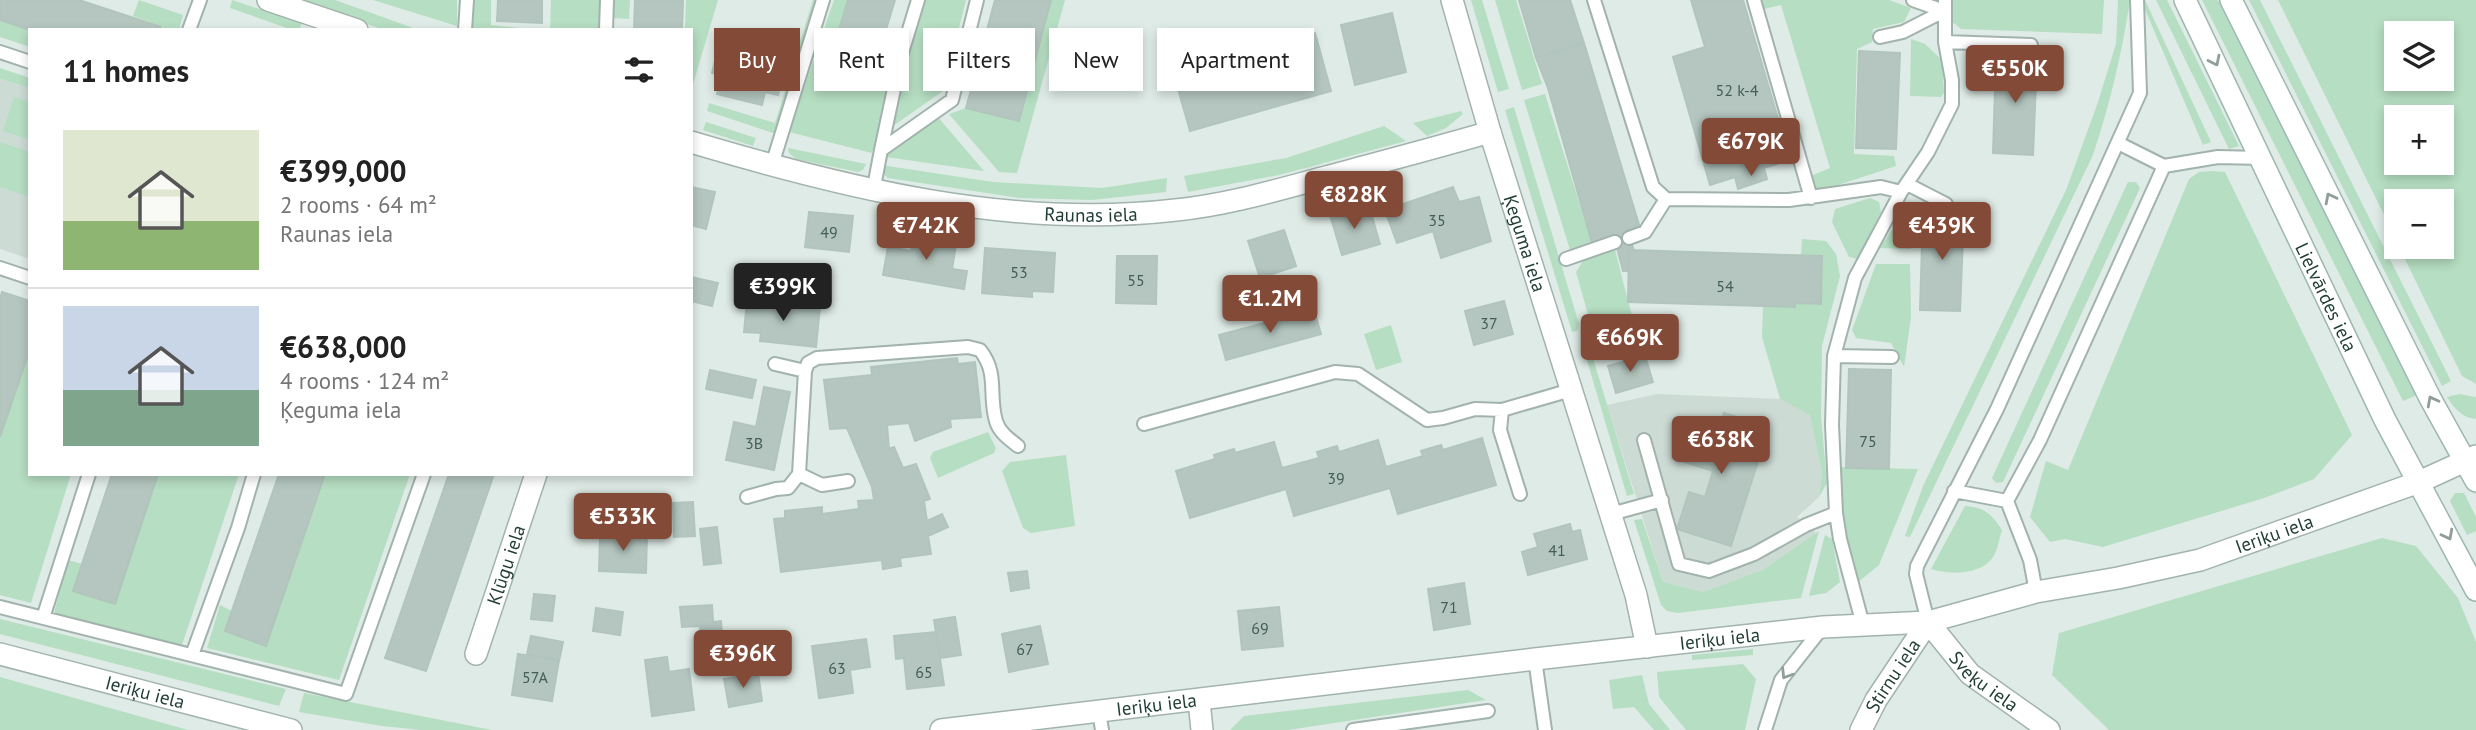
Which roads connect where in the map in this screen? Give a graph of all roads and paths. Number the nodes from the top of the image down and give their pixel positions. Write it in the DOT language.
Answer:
graph roads {
  1 [pos="200,0"];
  2 [pos="268,0"];
  3 [pos="467,0"];
  4 [pos="607,0"];
  5 [pos="823,0"];
  6 [pos="918,0"];
  7 [pos="977,0"];
  8 [pos="1452,0"];
  9 [pos="1594,0"];
  10 [pos="1754,0"];
  11 [pos="1913,0"];
  12 [pos="2137,0"];
  13 [pos="2185,0"];
  14 [pos="2231,0"];
  15 [pos="1944,5"];
  16 [pos="190,28"];
  17 [pos="346,28"];
  18 [pos="465,28"];
  19 [pos="606,28"];
  20 [pos="1880,37"];
  21 [pos="1945,41"];
  22 [pos="2031,45"];
  23 [pos="0,52"];
  24 [pos="28,61"];
  25 [pos="1490,132"];
  26 [pos="693,143"];
  27 [pos="2118,143"];
  28 [pos="881,150"];
  29 [pos="2261,158"];
  30 [pos="772,165"];
  31 [pos="2164,166"];
  32 [pos="1904,188"];
  33 [pos="873,191"];
  34 [pos="1811,198"];
  35 [pos="1666,199"];
  36 [pos="1947,204"];
  37 [pos="1629,238"];
  38 [pos="1615,242"];
  39 [pos="1566,260"];
  40 [pos="0,268"];
  41 [pos="28,277"];
  42 [pos="1834,356"];
  43 [pos="1892,357"];
  44 [pos="775,365"];
  45 [pos="805,371"];
  46 [pos="1571,390"];
  47 [pos="1502,410"];
  48 [pos="1144,424"];
  49 [pos="1644,440"];
  50 [pos="1018,446"];
  51 [pos="2470,458"];
  52 [pos="799,474"];
  53 [pos="88,476"];
  54 [pos="253,476"];
  55 [pos="423,476"];
  56 [pos="535,476"];
  57 [pos="848,481"];
  58 [pos="2476,481"];
  59 [pos="2419,482"];
  60 [pos="1954,491"];
  61 [pos="1520,494"];
  62 [pos="747,497"];
  63 [pos="1662,500"];
  64 [pos="2007,501"];
  65 [pos="1836,513"];
  66 [pos="1611,514"];
  67 [pos="2476,590"];
  68 [pos="2036,592"];
  69 [pos="0,607"];
  70 [pos="43,618"];
  71 [pos="1928,622"];
  72 [pos="1863,625"];
  73 [pos="1822,627"];
  74 [pos="1647,647"];
  75 [pos="0,654"];
  76 [pos="476,654"];
  77 [pos="192,655"];
  78 [pos="1535,659"];
  79 [pos="1199,701"];
  80 [pos="1488,711"];
  81 [pos="1100,721"];
  82 [pos="291,730"];
  83 [pos="941,730"];
  84 [pos="1202,730"];
  85 [pos="1353,730"];
  86 [pos="1545,730"];
  87 [pos="1765,730"];
  88 [pos="1861,730"];
  89 [pos="2049,730"];
  1 -- 16 [label="lane"];
  2 -- 17 [label="street"];
  3 -- 18 [label="lane"];
  4 -- 19 [label="lane"];
  5 -- 30 [label="lane"];
  6 -- 28 [label="lane"];
  7 -- 28 [label="lane"];
  8 -- 25 [label="street, Ķeguma iela"];
  9 -- 35 [label="lane"];
  10 -- 34 [label="lane"];
  11 -- 15 [label="lane"];
  12 -- 27 [label="lane"];
  13 -- 29 [label="street, Lielvārdes iela, one-way"];
  51 -- 14 [label="street, one-way"];
  15 -- 20 [label="lane"];
  15 -- 21 [label="lane"];
  21 -- 22 [label="lane"];
  21 -- 32 [label="lane"];
  23 -- 24 [label="lane"];
  25 -- 33 [label="street, Raunas iela"];
  25 -- 46 [label="street, Ķeguma iela"];
  26 -- 30 [label="street, Raunas iela"];
  27 -- 31 [label="lane"];
  27 -- 60 [label="lane"];
  28 -- 33 [label="lane"];
  29 -- 31 [label="lane"];
  29 -- 59 [label="street, Lielvārdes iela"];
  30 -- 33 [label="street, Raunas iela"];
  31 -- 64 [label="lane"];
  32 -- 34 [label="lane"];
  32 -- 36 [label="lane"];
  32 -- 42 [label="lane"];
  34 -- 35 [label="lane"];
  35 -- 37 [label="lane"];
  38 -- 39 [label="lane"];
  40 -- 41 [label="lane"];
  42 -- 43 [label="lane"];
  42 -- 65 [label="lane"];
  44 -- 45 [label="lane"];
  45 -- 50 [label="lane"];
  45 -- 52 [label="lane"];
  46 -- 47 [label="lane"];
  46 -- 66 [label="street, Ķeguma iela"];
  47 -- 48 [label="lane"];
  47 -- 61 [label="lane"];
  49 -- 63 [label="lane"];
  51 -- 58 [label="street"];
  51 -- 59 [label="street, Ieriķu iela"];
  52 -- 57 [label="lane"];
  52 -- 62 [label="lane"];
  53 -- 70 [label="lane"];
  54 -- 77 [label="lane"];
  55 -- 77 [label="lane"];
  56 -- 76 [label="street, Klūgu iela"];
  59 -- 67 [label="street, Lielvārdes iela, one-way"];
  59 -- 68 [label="street, Ieriķu iela"];
  60 -- 64 [label="lane"];
  60 -- 71 [label="lane"];
  63 -- 65 [label="lane"];
  63 -- 66 [label="lane"];
  64 -- 68 [label="lane"];
  65 -- 72 [label="lane"];
  66 -- 74 [label="street, Ķeguma iela"];
  68 -- 71 [label="street, Ieriķu iela"];
  69 -- 70 [label="lane"];
  70 -- 77 [label="lane"];
  71 -- 72 [label="street, Ieriķu iela"];
  71 -- 88 [label="street, Stirnu iela"];
  71 -- 89 [label="street, Sveķu iela"];
  72 -- 73 [label="street, Ieriķu iela"];
  73 -- 74 [label="street, Ieriķu iela"];
  73 -- 87 [label="lane, one-way"];
  74 -- 78 [label="street, Ieriķu iela"];
  75 -- 82 [label="street, Ieriķu iela"];
  78 -- 79 [label="street, Ieriķu iela"];
  78 -- 86 [label="lane"];
  79 -- 81 [label="street, Ieriķu iela"];
  79 -- 84 [label="street"];
  80 -- 85 [label="lane"];
  81 -- 83 [label="street, Ieriķu iela"];
}
